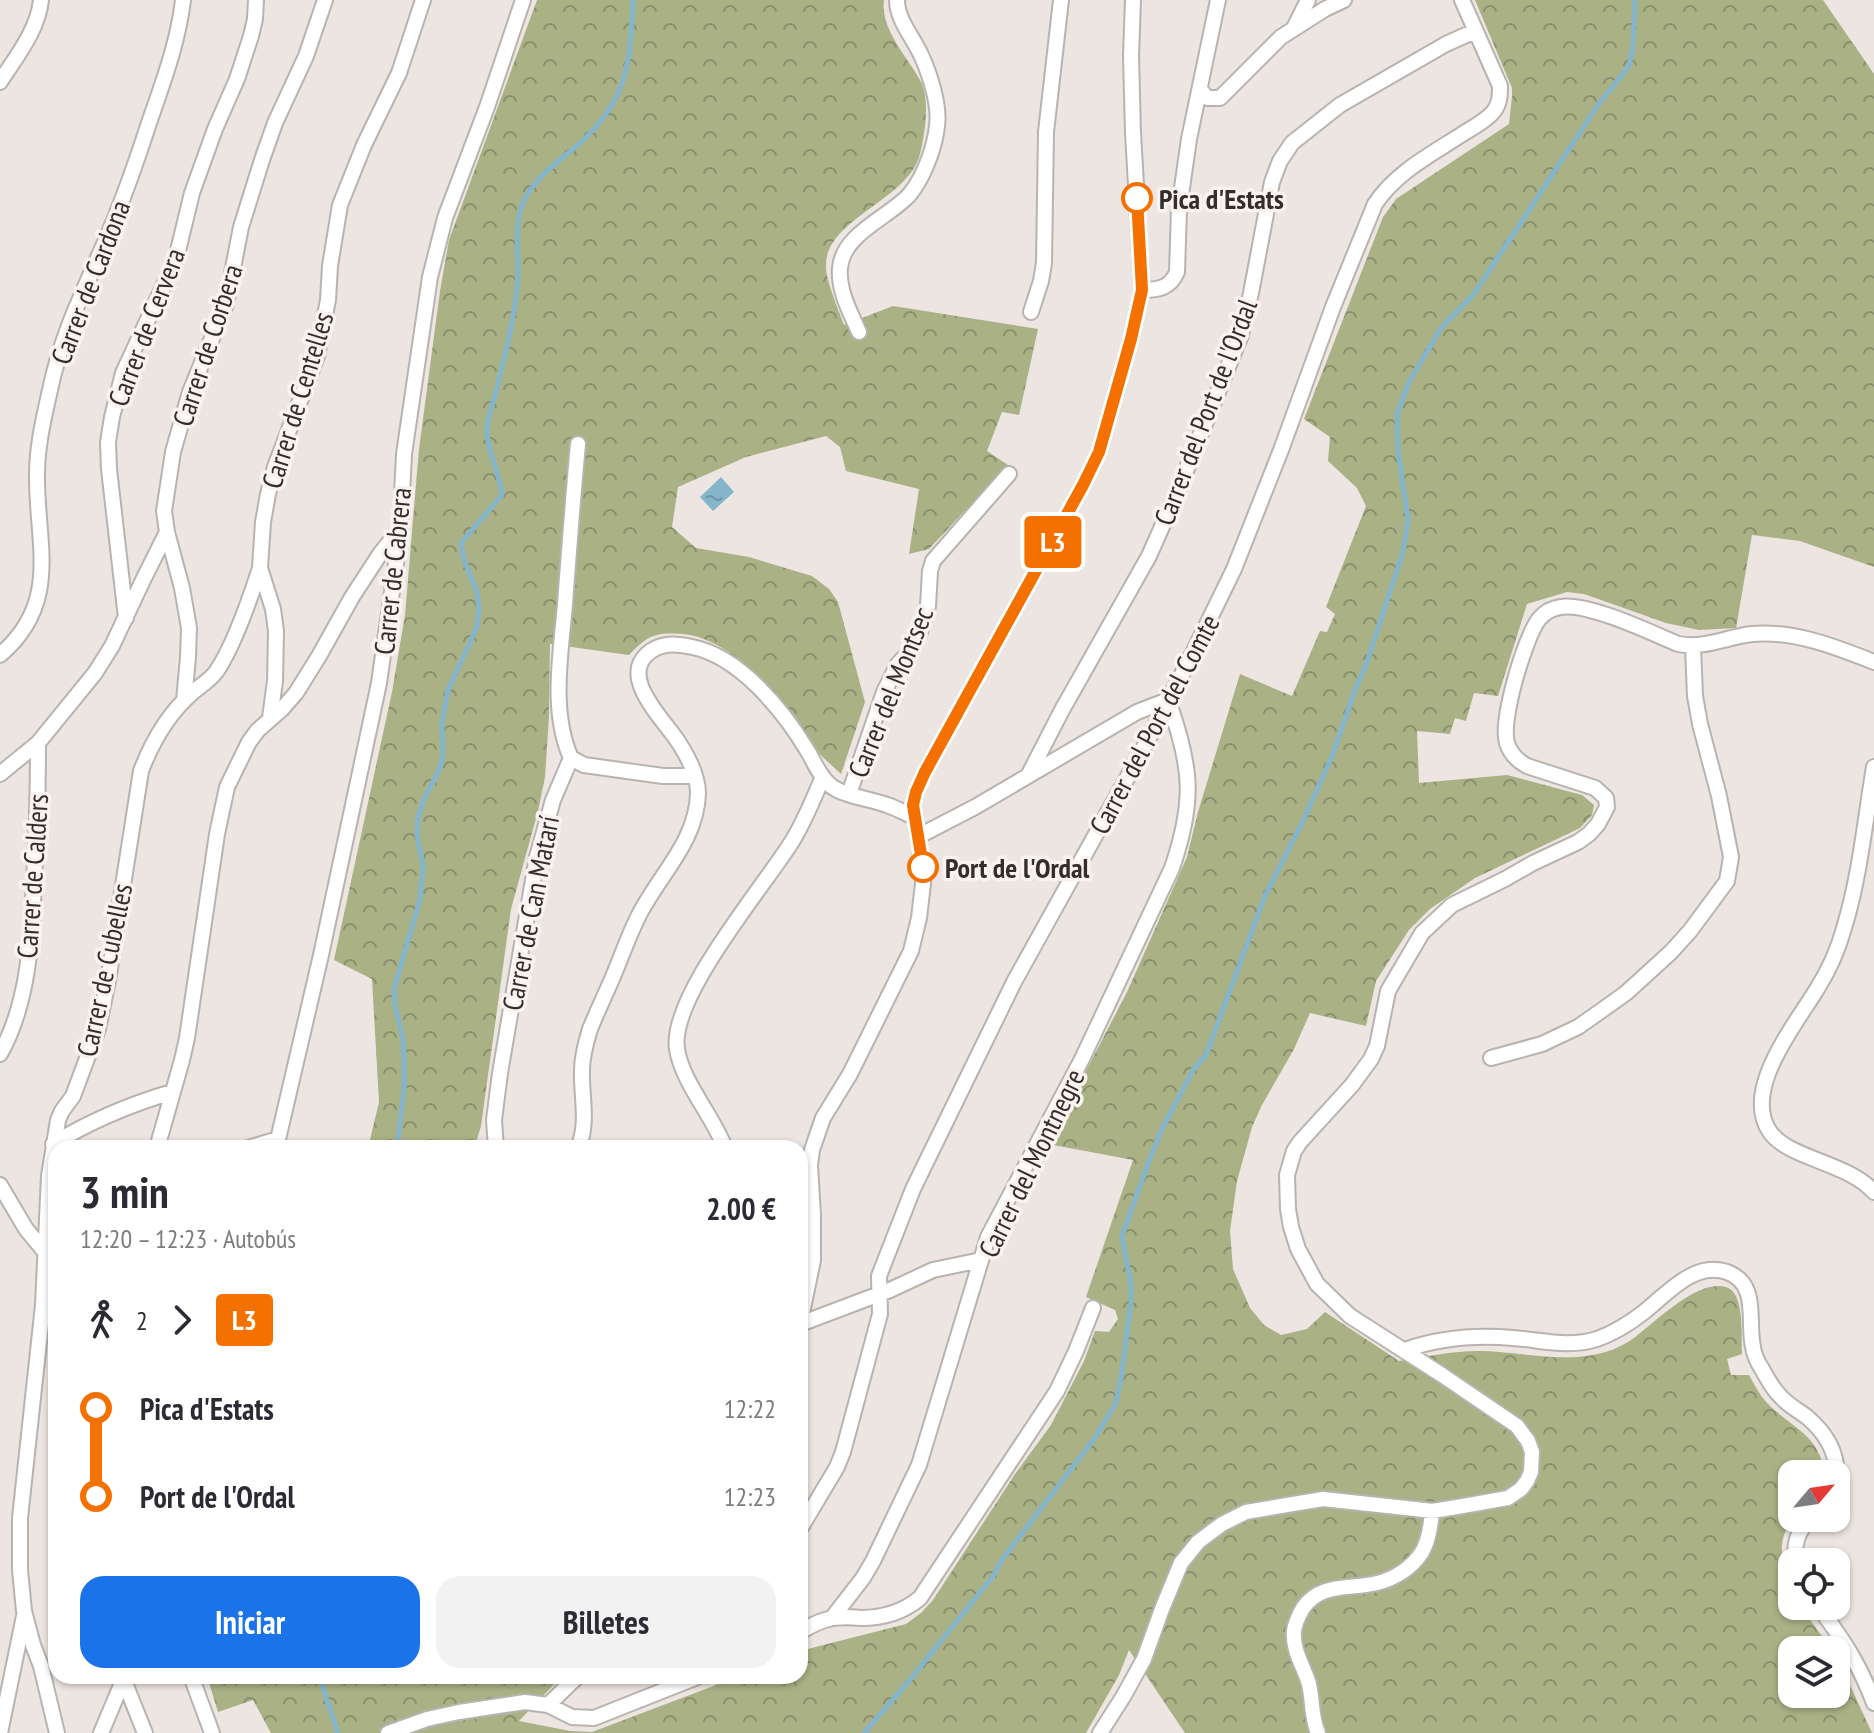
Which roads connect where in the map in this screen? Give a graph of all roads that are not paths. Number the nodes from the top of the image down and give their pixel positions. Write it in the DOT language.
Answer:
graph roads {
  1 [pos="41,0"];
  2 [pos="183,0"];
  3 [pos="256,0"];
  4 [pos="325,0"];
  5 [pos="423,0"];
  6 [pos="523,0"];
  7 [pos="897,0"];
  8 [pos="1061,0"];
  9 [pos="1133,0"];
  10 [pos="1218,0"];
  11 [pos="1308,0"];
  12 [pos="1344,0"];
  13 [pos="1462,0"];
  14 [pos="1294,28"];
  15 [pos="1475,31"];
  16 [pos="0,82"];
  17 [pos="1200,89"];
  18 [pos="1142,290"];
  19 [pos="1031,312"];
  20 [pos="859,332"];
  21 [pos="578,444"];
  22 [pos="1009,474"];
  23 [pos="401,528"];
  24 [pos="167,532"];
  25 [pos="260,568"];
  26 [pos="126,618"];
  27 [pos="1693,647"];
  28 [pos="0,655"];
  29 [pos="1874,662"];
  30 [pos="1168,700"];
  31 [pos="184,701"];
  32 [pos="270,718"];
  33 [pos="38,743"];
  34 [pos="571,758"];
  35 [pos="1874,767"];
  36 [pos="0,774"];
  37 [pos="1028,775"];
  38 [pos="695,776"];
  39 [pos="823,777"];
  40 [pos="849,794"];
  41 [pos="914,817"];
  42 [pos="919,836"];
  43 [pos="0,1054"];
  44 [pos="1491,1058"];
  45 [pos="172,1092"];
  46 [pos="54,1140"];
  47 [pos="60,1140"];
  48 [pos="159,1140"];
  49 [pos="278,1140"];
  50 [pos="495,1140"];
  51 [pos="580,1140"];
  52 [pos="721,1140"];
  53 [pos="808,1159"];
  54 [pos="808,1184"];
  55 [pos="0,1185"];
  56 [pos="1874,1192"];
  57 [pos="48,1195"];
  58 [pos="45,1252"];
  59 [pos="981,1260"];
  60 [pos="808,1285"];
  61 [pos="879,1295"];
  62 [pos="1093,1308"];
  63 [pos="808,1321"];
  64 [pos="1405,1350"];
  65 [pos="1835,1460"];
  66 [pos="1432,1511"];
  67 [pos="808,1516"];
  68 [pos="24,1611"];
  69 [pos="832,1618"];
  70 [pos="1828,1620"];
  71 [pos="808,1627"];
  72 [pos="121,1684"];
  73 [pos="126,1684"];
  74 [pos="194,1684"];
  75 [pos="570,1684"];
  76 [pos="680,1684"];
  77 [pos="1874,1703"];
  78 [pos="548,1705"];
  79 [pos="0,1733"];
  80 [pos="57,1733"];
  81 [pos="101,1733"];
  82 [pos="145,1733"];
  83 [pos="212,1733"];
  84 [pos="388,1733"];
  85 [pos="1100,1733"];
  86 [pos="1318,1733"];
  1 -- 16 [label="street"];
  2 -- 28 [label="street, Carrer de Cardona"];
  3 -- 26 [label="street, Carrer de Cervera"];
  4 -- 24 [label="street, Carrer de Corbera"];
  5 -- 25 [label="street, Carrer de Centelles"];
  6 -- 23 [label="street, Carrer de Cabrera"];
  7 -- 20 [label="street"];
  8 -- 19 [label="street"];
  9 -- 18 [label="street"];
  10 -- 17 [label="street"];
  11 -- 14 [label="street"];
  12 -- 14 [label="street"];
  13 -- 15 [label="street, Carrer del Port del Comte"];
  14 -- 17 [label="street"];
  15 -- 30 [label="street, Carrer del Port del Comte"];
  15 -- 37 [label="street, Carrer del Port de l'Ordal"];
  17 -- 18 [label="street"];
  18 -- 41 [label="street"];
  21 -- 34 [label="street"];
  22 -- 40 [label="street, Carrer del Montsec"];
  23 -- 32 [label="street"];
  23 -- 49 [label="street, Carrer de Cabrera"];
  24 -- 26 [label="street"];
  24 -- 31 [label="street, Carrer de Corbera"];
  25 -- 31 [label="street, Carrer de Cubelles"];
  25 -- 32 [label="street, Carrer de Centelles"];
  26 -- 33 [label="street"];
  27 -- 29 [label="street"];
  27 -- 44 [label="street"];
  27 -- 64 [label="street"];
  30 -- 37 [label="street"];
  30 -- 59 [label="street, Carrer del Montnegre"];
  30 -- 61 [label="street, Carrer del Port del Comte"];
  31 -- 46 [label="street, Carrer de Cubelles"];
  32 -- 45 [label="street"];
  33 -- 36 [label="street"];
  33 -- 43 [label="street, Carrer de Calders"];
  34 -- 38 [label="street"];
  34 -- 50 [label="street, Carrer de Can Matarí"];
  35 -- 56 [label="street"];
  37 -- 42 [label="street"];
  38 -- 39 [label="street"];
  38 -- 51 [label="street"];
  39 -- 40 [label="street"];
  39 -- 52 [label="street"];
  40 -- 41 [label="street"];
  41 -- 42 [label="street"];
  42 -- 53 [label="street"];
  45 -- 47 [label="street"];
  45 -- 48 [label="street"];
  54 -- 60 [label="street"];
  55 -- 58 [label="street"];
  57 -- 58 [label="street, Carrer de Cubelles"];
  58 -- 68 [label="street, Carrer de Cubelles"];
  59 -- 61 [label="street"];
  59 -- 69 [label="street, Carrer del Montnegre"];
  61 -- 63 [label="street"];
  61 -- 67 [label="street, Carrer del Port del Comte"];
  62 -- 69 [label="street"];
  64 -- 65 [label="street"];
  64 -- 66 [label="street"];
  66 -- 85 [label="street"];
  66 -- 86 [label="street"];
  68 -- 79 [label="street"];
  68 -- 80 [label="street, Carrer de Cubelles"];
  69 -- 71 [label="street"];
  70 -- 77 [label="street"];
  72 -- 81 [label="street"];
  73 -- 82 [label="street"];
  74 -- 83 [label="street"];
  75 -- 78 [label="street"];
  76 -- 78 [label="street"];
  78 -- 84 [label="street"];
}
